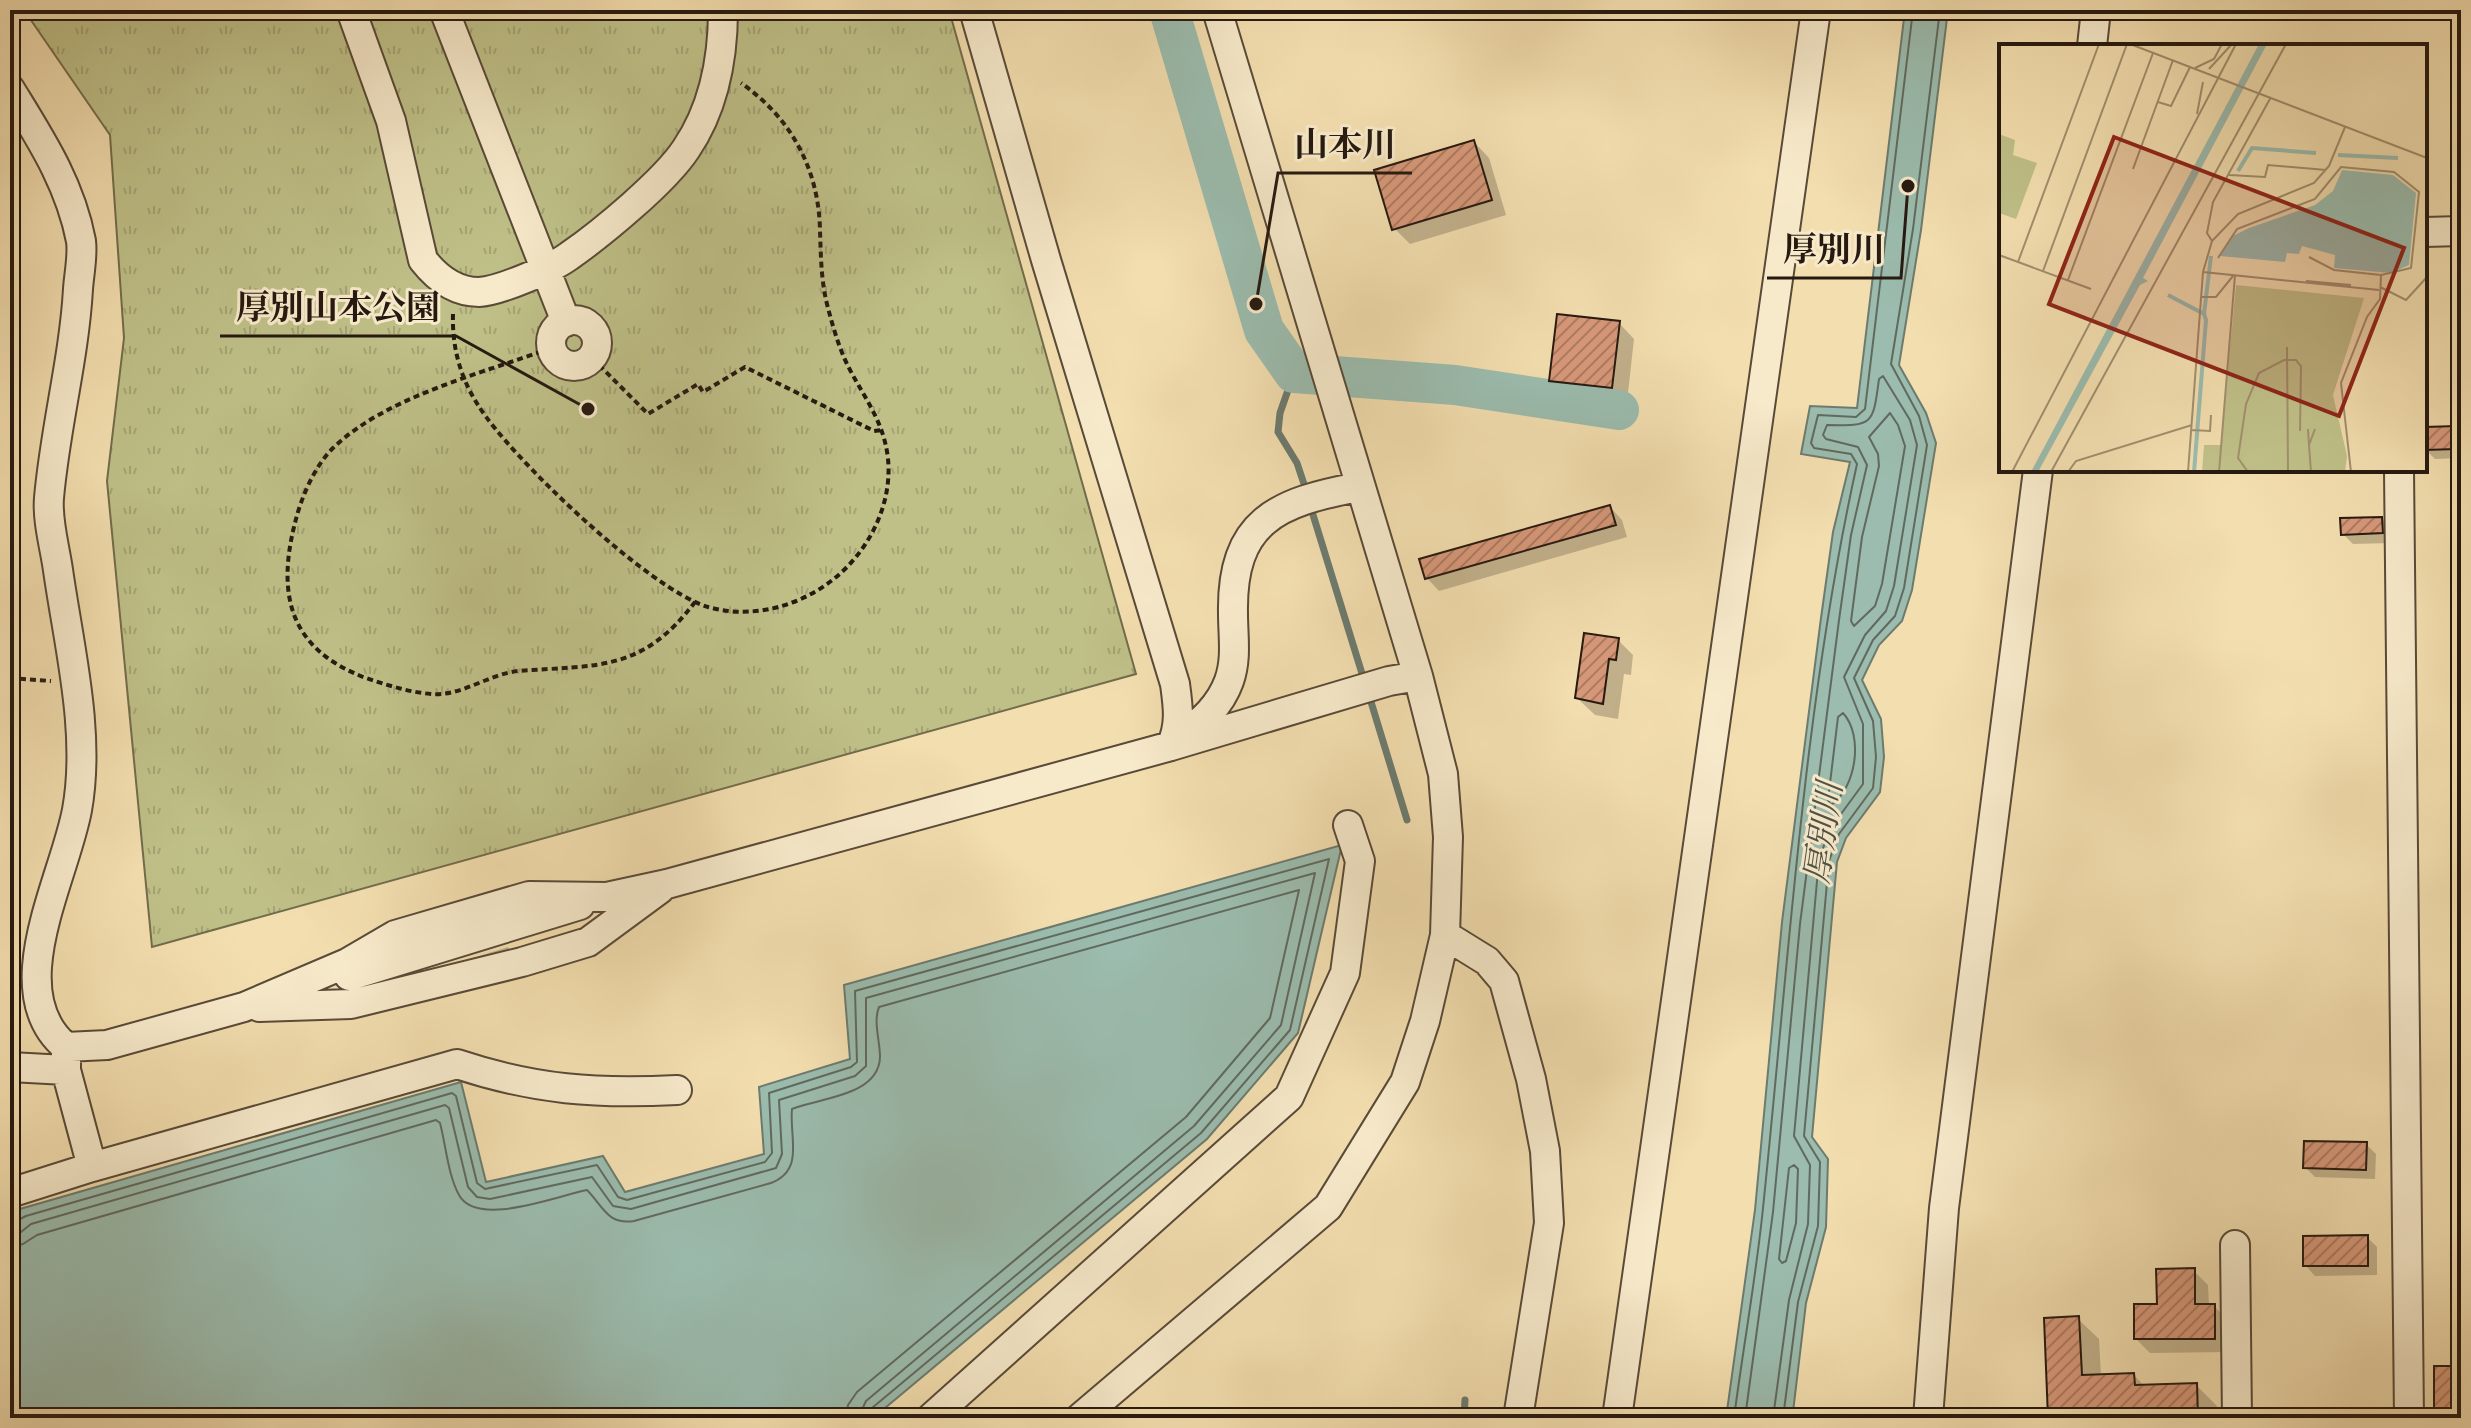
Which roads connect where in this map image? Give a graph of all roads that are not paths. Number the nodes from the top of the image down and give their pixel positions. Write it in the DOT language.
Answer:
graph roads {
  1 [pos="351,10"];
  2 [pos="444,10"];
  3 [pos="723,10"];
  4 [pos="974,10"];
  5 [pos="1217,10"];
  6 [pos="1816,10"];
  7 [pos="2096,10"];
  8 [pos="2092,44"];
  9 [pos="10,89"];
  10 [pos="2461,231"];
  11 [pos="2427,232"];
  12 [pos="545,268"];
  13 [pos="566,322"];
  14 [pos="2038,472"];
  15 [pos="2399,472"];
  16 [pos="1359,487"];
  17 [pos="1418,676"];
  18 [pos="1171,746"];
  19 [pos="1348,825"];
  20 [pos="667,884"];
  21 [pos="1445,935"];
  22 [pos="244,1007"];
  23 [pos="66,1058"];
  24 [pos="10,1067"];
  25 [pos="677,1090"];
  26 [pos="92,1167"];
  27 [pos="10,1193"];
  28 [pos="2235,1245"];
  29 [pos="931,1418"];
  30 [pos="1080,1418"];
  31 [pos="1518,1418"];
  32 [pos="1617,1418"];
  33 [pos="1928,1418"];
  34 [pos="2237,1418"];
  35 [pos="2409,1418"];
  1 -- 12 [label="street"];
  2 -- 12 [label="street"];
  3 -- 12 [label="street"];
  4 -- 18 [label="street"];
  5 -- 16 [label="street"];
  6 -- 32 [label="street"];
  7 -- 8 [label="street"];
  9 -- 23 [label="street"];
  10 -- 11 [label="street"];
  12 -- 13 [label="street"];
  13 -- 13 [label="street"];
  14 -- 33 [label="street"];
  15 -- 35 [label="street"];
  16 -- 17 [label="street"];
  16 -- 18 [label="street"];
  17 -- 18 [label="street"];
  17 -- 21 [label="street"];
  18 -- 20 [label="street"];
  19 -- 29 [label="street"];
  20 -- 22 [label="street"];
  20 -- 22 [label="street"];
  21 -- 30 [label="street"];
  21 -- 31 [label="street"];
  22 -- 23 [label="street"];
  23 -- 24 [label="street"];
  23 -- 26 [label="street"];
  25 -- 26 [label="street"];
  26 -- 27 [label="street"];
  28 -- 34 [label="street"];
}
